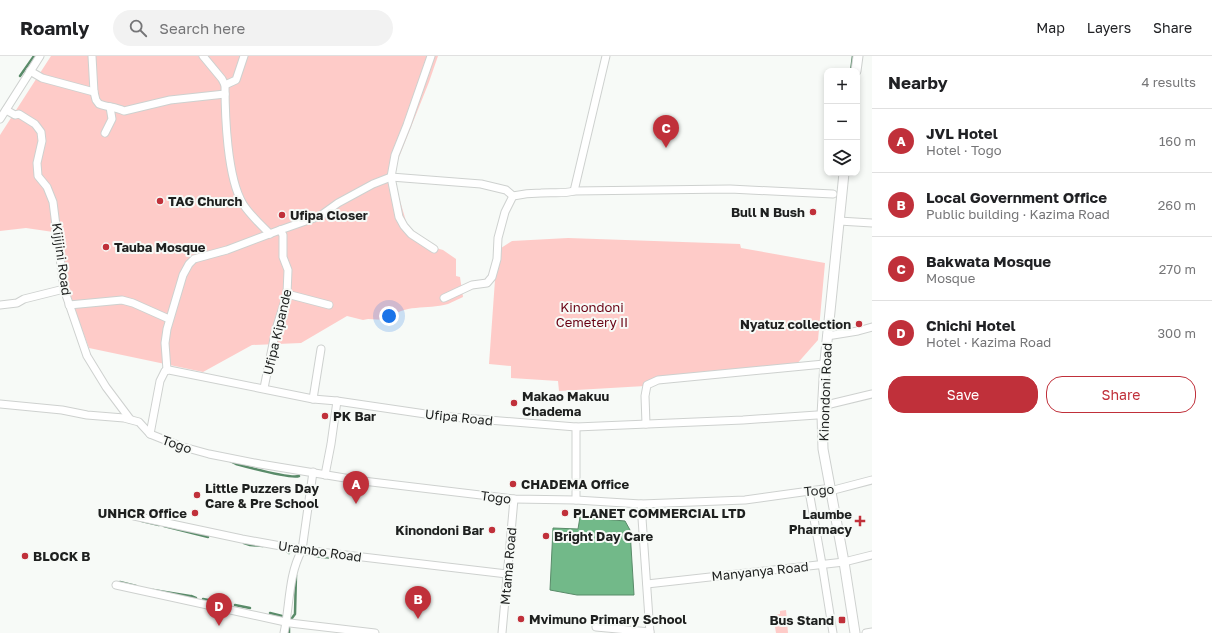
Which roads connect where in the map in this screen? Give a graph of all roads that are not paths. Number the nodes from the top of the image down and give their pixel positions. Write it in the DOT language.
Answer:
graph roads {
  1 [pos="40,56"];
  2 [pos="92,56"];
  3 [pos="203,56"];
  4 [pos="244,56"];
  5 [pos="431,56"];
  6 [pos="606,56"];
  7 [pos="858,56"];
  8 [pos="856,68"];
  9 [pos="30,71"];
  10 [pos="225,85"];
  11 [pos="94,92"];
  12 [pos="225,94"];
  13 [pos="110,106"];
  14 [pos="6,110"];
  15 [pos="0,119"];
  16 [pos="105,133"];
  17 [pos="844,176"];
  18 [pos="391,177"];
  19 [pos="574,191"];
  20 [pos="833,194"];
  21 [pos="512,196"];
  22 [pos="839,221"];
  23 [pos="872,223"];
  24 [pos="280,230"];
  25 [pos="270,234"];
  26 [pos="434,249"];
  27 [pos="64,289"];
  28 [pos="287,294"];
  29 [pos="444,298"];
  30 [pos="0,305"];
  31 [pos="69,305"];
  32 [pos="329,305"];
  33 [pos="170,318"];
  34 [pos="872,327"];
  35 [pos="827,336"];
  36 [pos="321,349"];
  37 [pos="824,364"];
  38 [pos="167,370"];
  39 [pos="264,388"];
  40 [pos="872,394"];
  41 [pos="313,399"];
  42 [pos="336,401"];
  43 [pos="0,404"];
  44 [pos="822,406"];
  45 [pos="822,416"];
  46 [pos="130,419"];
  47 [pos="646,424"];
  48 [pos="576,427"];
  49 [pos="150,434"];
  50 [pos="313,472"];
  51 [pos="325,475"];
  52 [pos="872,480"];
  53 [pos="809,491"];
  54 [pos="830,491"];
  55 [pos="514,499"];
  56 [pos="576,500"];
  57 [pos="641,504"];
  58 [pos="134,516"];
  59 [pos="302,550"];
  60 [pos="872,555"];
  61 [pos="844,562"];
  62 [pos="822,564"];
  63 [pos="507,574"];
  64 [pos="647,584"];
  65 [pos="116,585"];
  66 [pos="286,622"];
  67 [pos="596,627"];
  68 [pos="650,632"];
  69 [pos="872,632"];
  70 [pos="284,633"];
  71 [pos="375,633"];
  72 [pos="502,633"];
  73 [pos="833,633"];
  74 [pos="855,633"];
  75 [pos="866,633"];
  1 -- 9 [label="street"];
  2 -- 11 [label="street"];
  3 -- 10 [label="street"];
  4 -- 10 [label="street"];
  5 -- 18 [label="street"];
  6 -- 19 [label="street"];
  7 -- 8 [label="street"];
  9 -- 11 [label="street"];
  9 -- 14 [label="street"];
  10 -- 12 [label="street"];
  11 -- 13 [label="street"];
  12 -- 13 [label="street"];
  12 -- 25 [label="street"];
  13 -- 16 [label="street"];
  14 -- 15 [label="street"];
  14 -- 27 [label="street, Kijijini Road"];
  17 -- 22 [label="street, Kinondoni Road"];
  18 -- 21 [label="street"];
  18 -- 24 [label="street"];
  18 -- 26 [label="street"];
  19 -- 20 [label="street"];
  19 -- 21 [label="street"];
  21 -- 29 [label="street"];
  22 -- 23 [label="street"];
  22 -- 35 [label="street, Kinondoni Road"];
  24 -- 25 [label="street"];
  24 -- 28 [label="street, Ufipa Kipande"];
  25 -- 33 [label="street"];
  27 -- 30 [label="street"];
  27 -- 31 [label="street, Kijijini Road"];
  28 -- 32 [label="street"];
  28 -- 39 [label="street, Ufipa Kipande"];
  31 -- 33 [label="street"];
  31 -- 46 [label="street, Kijijini Road"];
  33 -- 38 [label="street"];
  34 -- 35 [label="street"];
  35 -- 37 [label="street, Kinondoni Road"];
  36 -- 41 [label="street"];
  37 -- 44 [label="street, Kinondoni Road"];
  37 -- 47 [label="street"];
  38 -- 39 [label="street, Ufipa Road"];
  38 -- 49 [label="street"];
  39 -- 41 [label="street, Ufipa Road"];
  40 -- 44 [label="street"];
  41 -- 42 [label="street, Ufipa Road"];
  42 -- 48 [label="street, Ufipa Road"];
  42 -- 51 [label="street"];
  43 -- 46 [label="street"];
  44 -- 45 [label="street, Kinondoni Road"];
  45 -- 47 [label="street, Ufipa Road"];
  45 -- 54 [label="street, Kinondoni Road"];
  46 -- 49 [label="street, Togo"];
  47 -- 48 [label="street, Ufipa Road"];
  48 -- 56 [label="street"];
  49 -- 50 [label="street, Togo"];
  50 -- 51 [label="street, Togo"];
  50 -- 59 [label="street"];
  51 -- 55 [label="street, Togo"];
  52 -- 54 [label="street, Togo"];
  53 -- 54 [label="street, Togo"];
  53 -- 57 [label="street, Togo"];
  53 -- 62 [label="street"];
  54 -- 61 [label="street, Kinondoni Road"];
  55 -- 56 [label="street, Togo"];
  55 -- 63 [label="street, Mtama Road"];
  56 -- 57 [label="street, Togo"];
  57 -- 64 [label="street"];
  58 -- 59 [label="street, Urambo Road"];
  59 -- 63 [label="street, Urambo Road"];
  59 -- 66 [label="street"];
  60 -- 61 [label="street, Manyanya Road"];
  61 -- 62 [label="street, Manyanya Road"];
  61 -- 74 [label="street, Kinondoni Road"];
  62 -- 64 [label="street, Manyanya Road"];
  62 -- 73 [label="street"];
  63 -- 72 [label="street, Mtama Road"];
  64 -- 68 [label="street"];
  65 -- 66 [label="street"];
  66 -- 70 [label="street"];
  66 -- 71 [label="street"];
  67 -- 68 [label="street"];
  69 -- 75 [label="street"];
}
